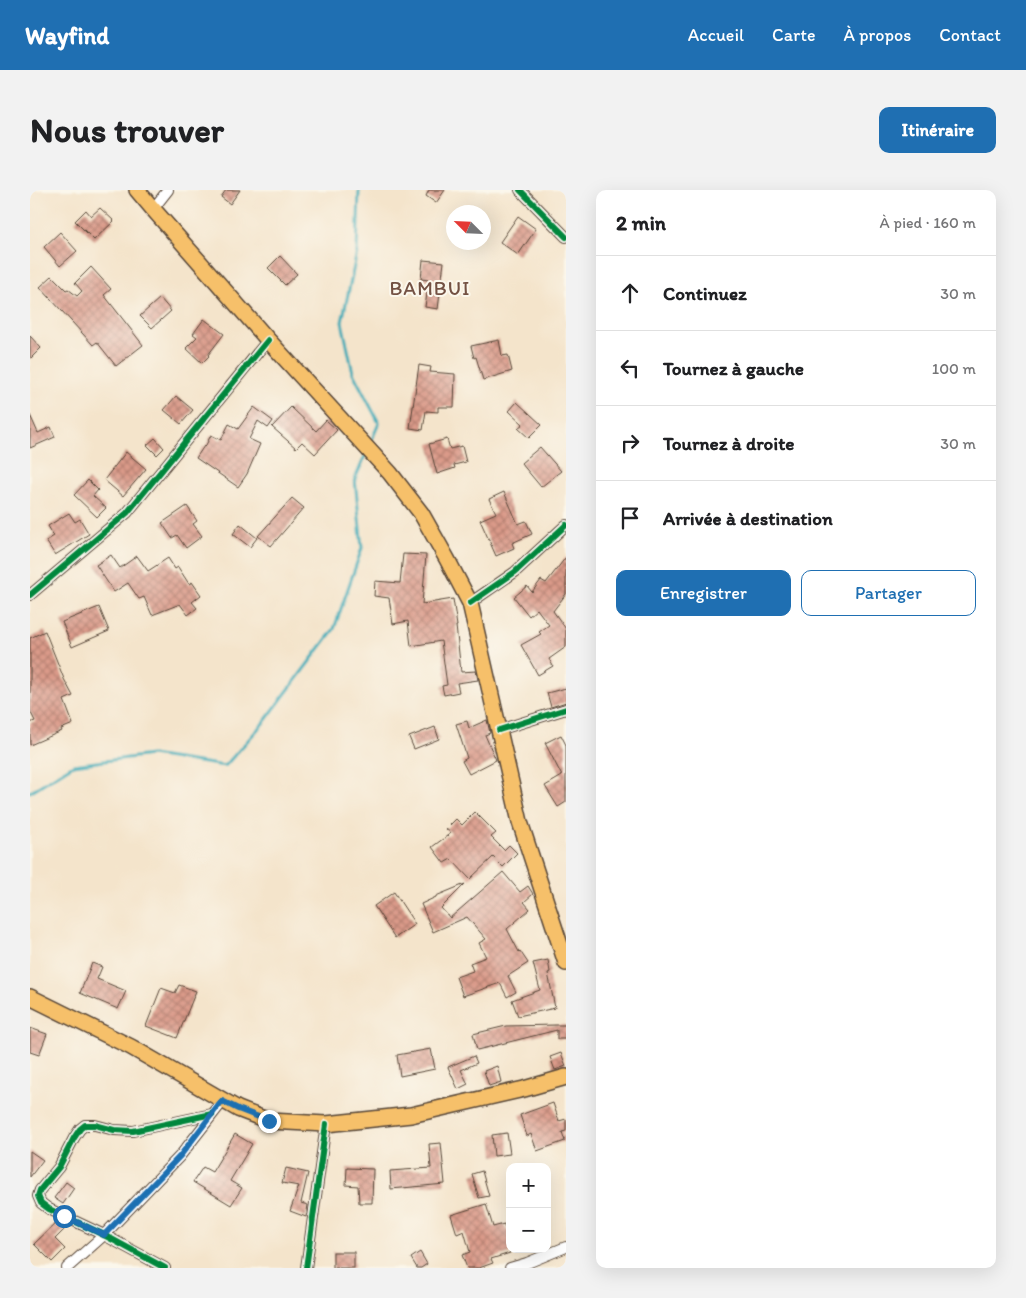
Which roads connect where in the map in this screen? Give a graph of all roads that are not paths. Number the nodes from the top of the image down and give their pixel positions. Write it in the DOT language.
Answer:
graph roads {
  1 [pos="137,190"];
  2 [pos="168,190"];
  3 [pos="520,190"];
  4 [pos="153,210"];
  5 [pos="566,237"];
  6 [pos="268,340"];
  7 [pos="566,525"];
  8 [pos="30,595"];
  9 [pos="470,603"];
  10 [pos="566,709"];
  11 [pos="499,730"];
  12 [pos="566,963"];
  13 [pos="30,997"];
  14 [pos="566,1077"];
  15 [pos="222,1101"];
  16 [pos="212,1114"];
  17 [pos="326,1124"];
  18 [pos="104,1235"];
  19 [pos="566,1247"];
  20 [pos="67,1268"];
  21 [pos="165,1268"];
  22 [pos="306,1268"];
  23 [pos="510,1268"];
  1 -- 4 [label="main road"];
  2 -- 4 [label="street"];
  3 -- 5 [label="street"];
  4 -- 6 [label="main road"];
  6 -- 8 [label="street"];
  6 -- 9 [label="main road"];
  7 -- 9 [label="street"];
  9 -- 11 [label="main road"];
  10 -- 11 [label="street"];
  11 -- 12 [label="main road"];
  13 -- 15 [label="main road"];
  14 -- 17 [label="main road"];
  15 -- 16 [label="street"];
  15 -- 17 [label="main road"];
  16 -- 18 [label="street"];
  16 -- 18 [label="street"];
  17 -- 22 [label="street"];
  18 -- 20 [label="street"];
  18 -- 21 [label="street"];
  19 -- 23 [label="street"];
}
